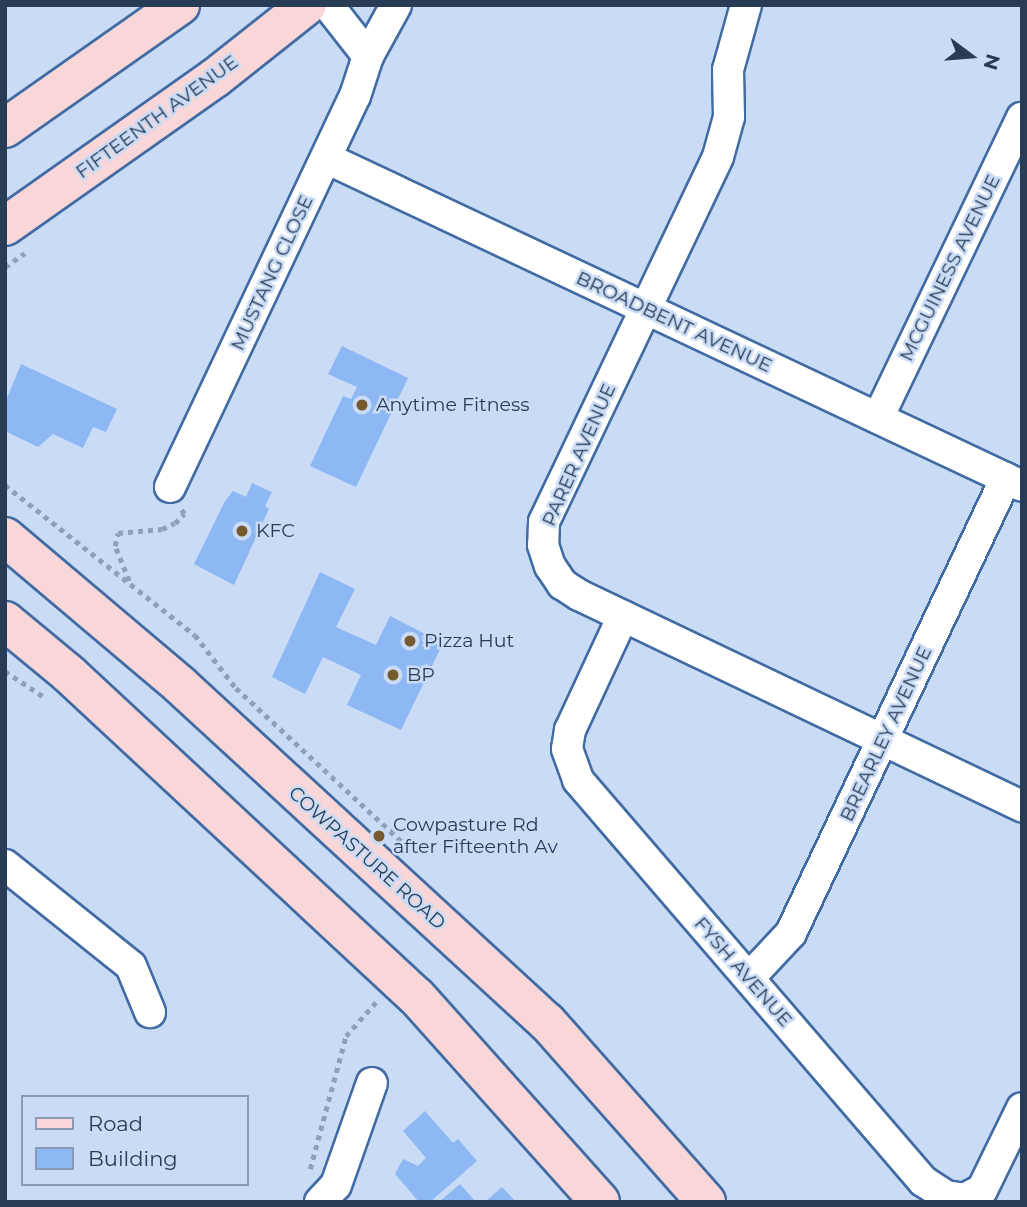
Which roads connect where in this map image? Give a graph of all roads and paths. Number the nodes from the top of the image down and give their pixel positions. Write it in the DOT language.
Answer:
graph roads {
  1 [pos="180,5"];
  2 [pos="307,5"];
  3 [pos="328,5"];
  4 [pos="396,5"];
  5 [pos="746,5"];
  6 [pos="368,56"];
  7 [pos="1022,118"];
  8 [pos="5,128"];
  9 [pos="326,158"];
  10 [pos="5,226"];
  11 [pos="646,309"];
  12 [pos="878,418"];
  13 [pos="1014,482"];
  14 [pos="170,487"];
  15 [pos="5,537"];
  16 [pos="130,582"];
  17 [pos="623,616"];
  18 [pos="5,621"];
  19 [pos="883,740"];
  20 [pos="1022,806"];
  21 [pos="5,865"];
  22 [pos="749,978"];
  23 [pos="385,995"];
  24 [pos="150,1012"];
  25 [pos="372,1083"];
  26 [pos="1022,1108"];
  27 [pos="326,1191"];
  28 [pos="600,1202"];
  29 [pos="706,1202"];
  1 -- 8 [label="main road"];
  2 -- 10 [label="main road, FIFTEENTH AVENUE"];
  3 -- 6 [label="street"];
  4 -- 6 [label="street, MUSTANG CLOSE"];
  5 -- 11 [label="street, PARER AVENUE"];
  6 -- 9 [label="street, MUSTANG CLOSE"];
  7 -- 12 [label="street, MCGUINESS AVENUE"];
  9 -- 11 [label="street, BROADBENT AVENUE"];
  9 -- 14 [label="street, MUSTANG CLOSE"];
  11 -- 12 [label="street, BROADBENT AVENUE"];
  11 -- 17 [label="street, PARER AVENUE"];
  12 -- 13 [label="street, BROADBENT AVENUE"];
  13 -- 19 [label="street, BREARLEY AVENUE"];
  14 -- 16 [label="path"];
  15 -- 29 [label="main road, COWPASTURE ROAD"];
  17 -- 19 [label="street, PARER AVENUE"];
  17 -- 22 [label="street, FYSH AVENUE"];
  18 -- 28 [label="main road"];
  19 -- 20 [label="street, PARER AVENUE"];
  19 -- 22 [label="street, BREARLEY AVENUE"];
  21 -- 24 [label="street"];
  22 -- 26 [label="street, FYSH AVENUE"];
  23 -- 27 [label="path"];
  25 -- 27 [label="street"];
}
